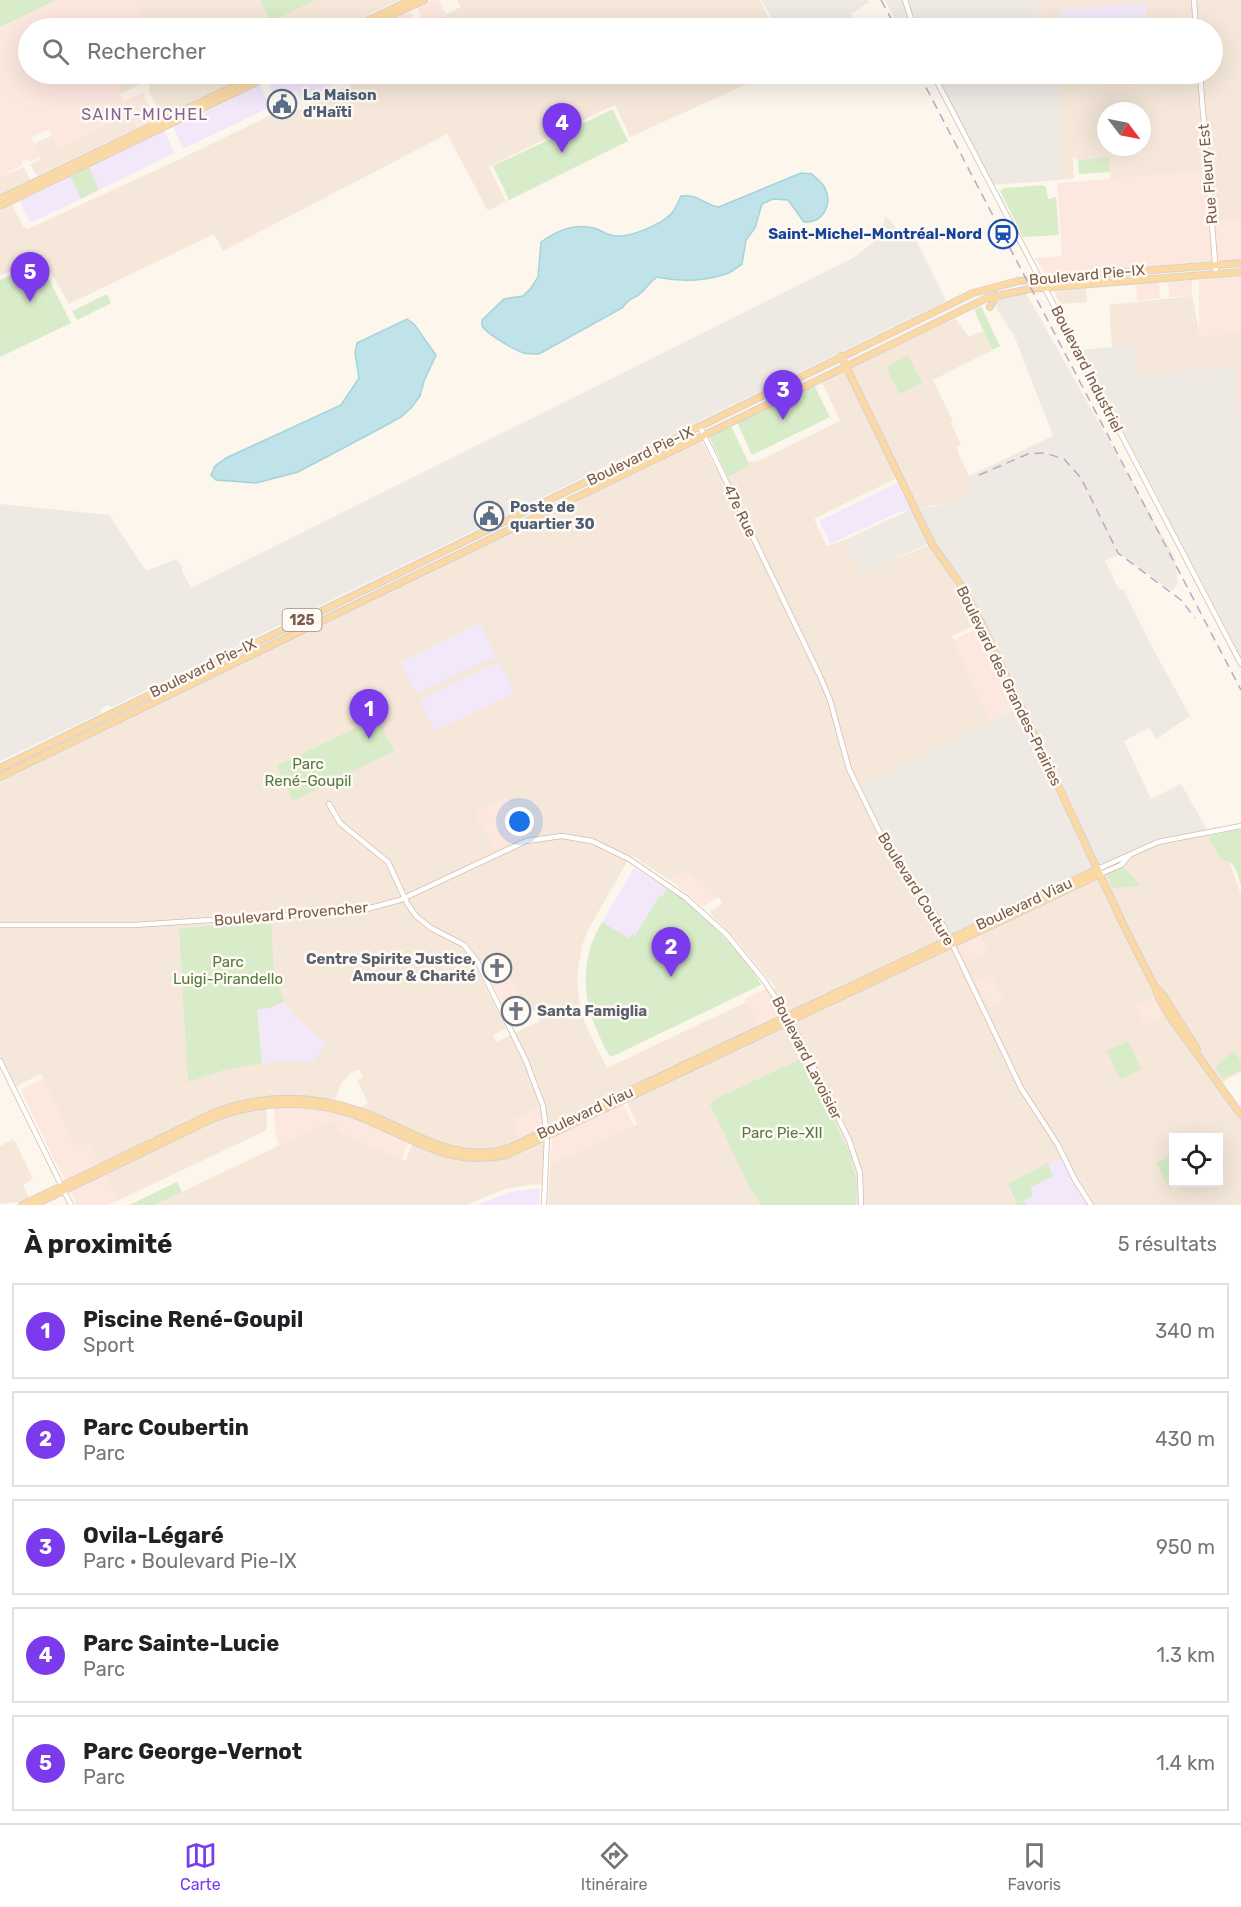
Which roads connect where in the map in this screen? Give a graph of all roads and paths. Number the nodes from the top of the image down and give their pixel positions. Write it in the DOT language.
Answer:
graph roads {
  1 [pos="411,0"];
  2 [pos="424,0"];
  3 [pos="904,0"];
  4 [pos="1194,0"];
  5 [pos="373,18"];
  6 [pos="386,18"];
  7 [pos="910,18"];
  8 [pos="1195,18"];
  9 [pos="238,84"];
  10 [pos="252,84"];
  11 [pos="938,84"];
  12 [pos="1201,84"];
  13 [pos="0,199"];
  14 [pos="0,206"];
  15 [pos="1241,263"];
  16 [pos="1215,265"];
  17 [pos="1241,272"];
  18 [pos="1216,274"];
  19 [pos="1040,279"];
  20 [pos="1045,288"];
  21 [pos="996,295"];
  22 [pos="990,307"];
  23 [pos="841,356"];
  24 [pos="846,366"];
  25 [pos="700,427"];
  26 [pos="705,435"];
  27 [pos="781,594"];
  28 [pos="1241,663"];
  29 [pos="0,768"];
  30 [pos="0,777"];
  31 [pos="329,804"];
  32 [pos="1241,826"];
  33 [pos="633,862"];
  34 [pos="1099,872"];
  35 [pos="405,898"];
  36 [pos="0,925"];
  37 [pos="951,942"];
  38 [pos="789,1019"];
  39 [pos="0,1061"];
  40 [pos="1241,1115"];
  41 [pos="547,1134"];
  42 [pos="63,1188"];
  43 [pos="22,1205"];
  44 [pos="34,1205"];
  45 [pos="71,1205"];
  46 [pos="544,1205"];
  47 [pos="861,1205"];
  48 [pos="1091,1205"];
  1 -- 5 [label="main road"];
  2 -- 6 [label="main road"];
  3 -- 7 [label="street"];
  4 -- 8 [label="street"];
  9 -- 13 [label="main road"];
  10 -- 14 [label="main road"];
  11 -- 19 [label="street, Boulevard Industriel"];
  12 -- 16 [label="street, Rue Fleury Est"];
  15 -- 16 [label="main road, Boulevard Pie-IX / 125"];
  16 -- 18 [label="street, Rue Fleury Est"];
  16 -- 19 [label="main road, Boulevard Pie-IX / 125"];
  17 -- 18 [label="main road, Boulevard Pie-IX / 125"];
  18 -- 20 [label="main road, Boulevard Pie-IX / 125"];
  19 -- 20 [label="street, Boulevard Industriel"];
  19 -- 23 [label="main road, Boulevard Pie-IX / 125"];
  20 -- 21 [label="main road, Boulevard Pie-IX / 125"];
  20 -- 28 [label="street, Boulevard Industriel"];
  21 -- 22 [label="main road"];
  21 -- 24 [label="main road, Boulevard Pie-IX / 125"];
  23 -- 24 [label="main road, Boulevard des Grandes-Prairies"];
  23 -- 25 [label="main road, Boulevard Pie-IX / 125"];
  24 -- 26 [label="main road, Boulevard Pie-IX / 125"];
  24 -- 34 [label="main road, Boulevard des Grandes-Prairies"];
  25 -- 26 [label="street, 47e Rue"];
  25 -- 29 [label="main road, Boulevard Pie-IX / 125"];
  26 -- 27 [label="street, 47e Rue"];
  26 -- 30 [label="main road, Boulevard Pie-IX / 125"];
  27 -- 37 [label="street, Boulevard Couture"];
  31 -- 35 [label="street"];
  32 -- 34 [label="street, Boulevard Viau"];
  33 -- 35 [label="street, Boulevard Provencher"];
  33 -- 38 [label="street, Boulevard Lavoisier"];
  34 -- 37 [label="main road, Boulevard Viau"];
  34 -- 40 [label="main road, Boulevard des Grandes-Prairies"];
  35 -- 36 [label="street, Boulevard Provencher"];
  35 -- 41 [label="street"];
  37 -- 38 [label="main road, Boulevard Viau"];
  37 -- 48 [label="street, Boulevard Couture"];
  38 -- 41 [label="main road, Boulevard Viau"];
  38 -- 47 [label="street, Boulevard Lavoisier"];
  39 -- 42 [label="street"];
  41 -- 42 [label="main road, Boulevard Viau"];
  41 -- 46 [label="street"];
  42 -- 43 [label="main road, Boulevard Viau"];
  42 -- 44 [label="main road, Boulevard Viau"];
  42 -- 45 [label="street"];
}
